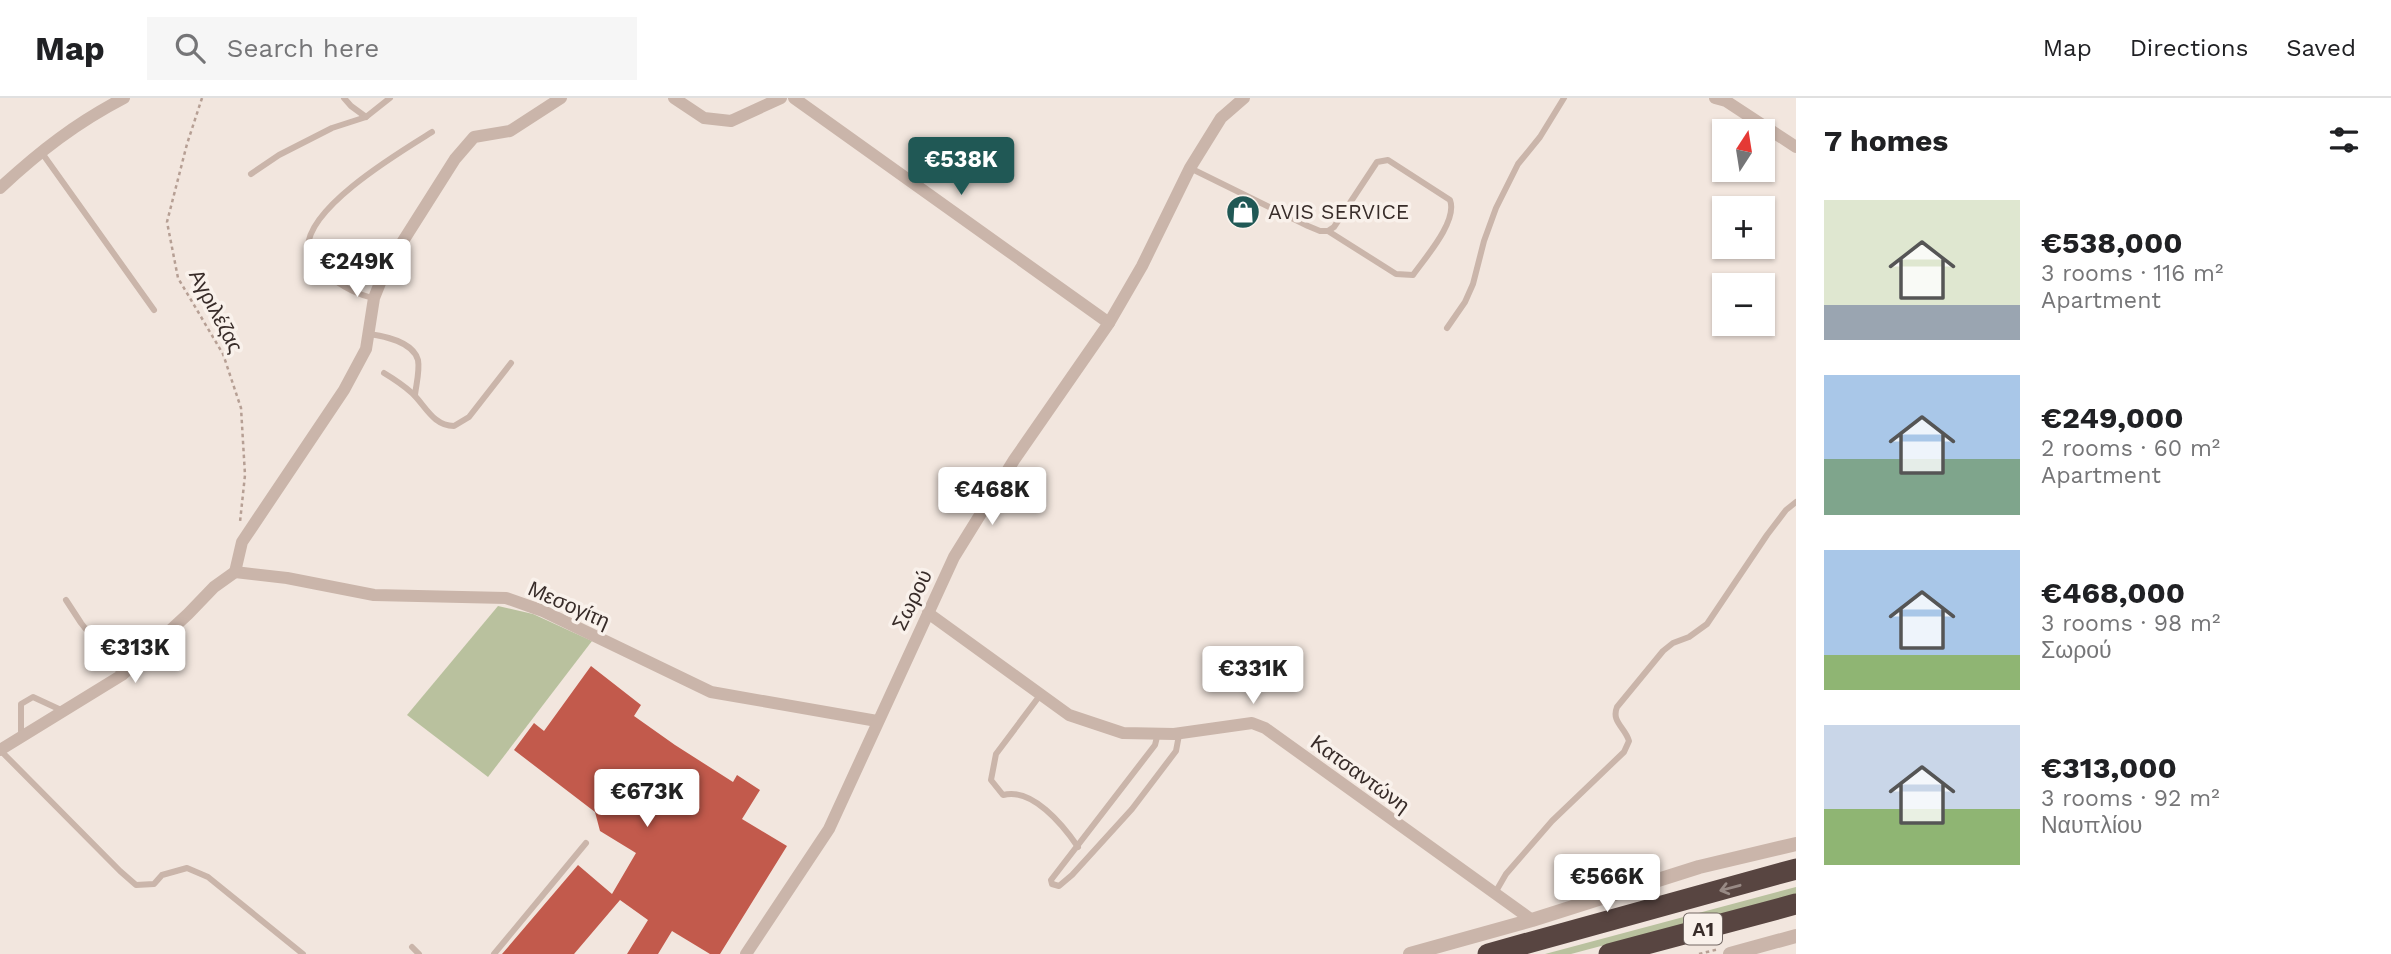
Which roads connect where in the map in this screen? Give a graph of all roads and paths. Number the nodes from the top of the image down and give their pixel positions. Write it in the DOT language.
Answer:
graph roads {
  1 [pos="124,98"];
  2 [pos="202,98"];
  3 [pos="344,98"];
  4 [pos="390,98"];
  5 [pos="561,98"];
  6 [pos="674,98"];
  7 [pos="782,98"];
  8 [pos="794,98"];
  9 [pos="1244,98"];
  10 [pos="1564,98"];
  11 [pos="1715,98"];
  12 [pos="366,117"];
  13 [pos="432,132"];
  14 [pos="1796,147"];
  15 [pos="40,151"];
  16 [pos="1191,167"];
  17 [pos="251,174"];
  18 [pos="0,188"];
  19 [pos="1328,231"];
  20 [pos="374,298"];
  21 [pos="154,310"];
  22 [pos="1109,323"];
  23 [pos="1447,328"];
  24 [pos="369,334"];
  25 [pos="511,363"];
  26 [pos="384,373"];
  27 [pos="415,395"];
  28 [pos="1796,502"];
  29 [pos="242,542"];
  30 [pos="235,572"];
  31 [pos="66,600"];
  32 [pos="928,613"];
  33 [pos="122,675"];
  34 [pos="1041,693"];
  35 [pos="63,711"];
  36 [pos="877,721"];
  37 [pos="1158,733"];
  38 [pos="1180,733"];
  39 [pos="21,737"];
  40 [pos="0,750"];
  41 [pos="586,843"];
  42 [pos="1796,844"];
  43 [pos="1078,847"];
  44 [pos="1796,869"];
  45 [pos="1494,895"];
  46 [pos="1796,904"];
  47 [pos="1532,920"];
  48 [pos="1796,936"];
  49 [pos="412,947"];
  50 [pos="303,954"];
  51 [pos="419,954"];
  52 [pos="494,954"];
  53 [pos="746,954"];
  54 [pos="1410,954"];
  55 [pos="1488,954"];
  56 [pos="1609,954"];
  57 [pos="1730,954"];
  1 -- 15 [label="street"];
  2 -- 29 [label="path, Αγριλέζας"];
  3 -- 12 [label="lane"];
  4 -- 12 [label="lane"];
  5 -- 20 [label="street"];
  6 -- 7 [label="street"];
  8 -- 22 [label="street"];
  9 -- 16 [label="street, Σωρού"];
  10 -- 23 [label="lane"];
  11 -- 14 [label="street"];
  12 -- 17 [label="lane"];
  13 -- 20 [label="lane"];
  15 -- 18 [label="street"];
  15 -- 21 [label="lane"];
  16 -- 19 [label="lane"];
  16 -- 22 [label="street, Σωρού"];
  19 -- 19 [label="lane"];
  20 -- 24 [label="street"];
  22 -- 32 [label="street, Σωρού"];
  24 -- 27 [label="lane"];
  24 -- 29 [label="street"];
  25 -- 27 [label="lane"];
  26 -- 27 [label="lane"];
  28 -- 45 [label="lane"];
  29 -- 30 [label="street"];
  30 -- 33 [label="street"];
  30 -- 36 [label="street, Μεσογίτη"];
  31 -- 33 [label="lane"];
  32 -- 34 [label="street, Κατσαντώνη"];
  32 -- 36 [label="street, Σωρού"];
  33 -- 35 [label="street"];
  34 -- 37 [label="street, Κατσαντώνη"];
  34 -- 43 [label="lane"];
  35 -- 39 [label="street"];
  35 -- 39 [label="lane"];
  36 -- 53 [label="street, Σωρού"];
  37 -- 38 [label="street, Κατσαντώνη"];
  37 -- 43 [label="lane"];
  38 -- 43 [label="lane"];
  38 -- 45 [label="street, Κατσαντώνη"];
  39 -- 40 [label="street"];
  40 -- 50 [label="lane"];
  41 -- 52 [label="lane"];
  42 -- 47 [label="street"];
  44 -- 55 [label="highway, Α1, one-way"];
  45 -- 47 [label="street, Κατσαντώνη"];
  46 -- 56 [label="highway, Α1"];
  47 -- 54 [label="street"];
  48 -- 57 [label="street"];
  49 -- 51 [label="lane"];
}
